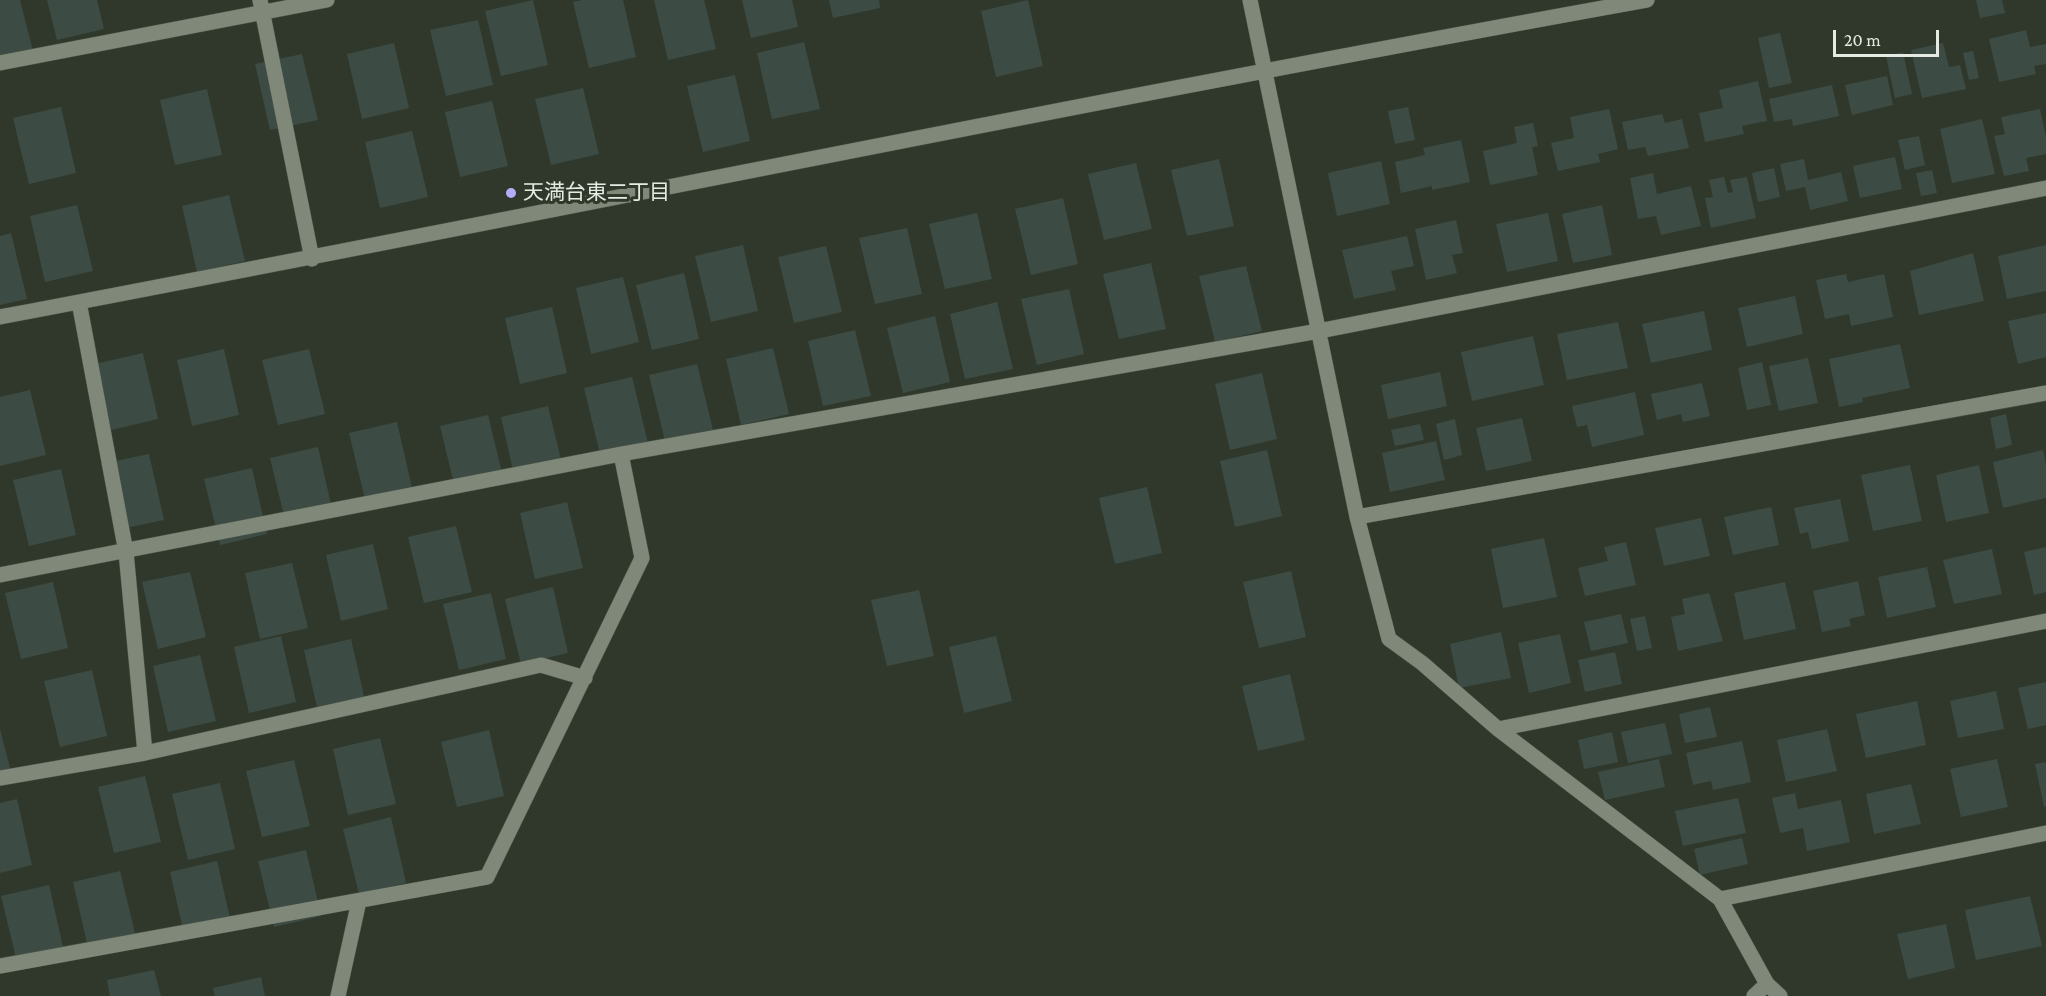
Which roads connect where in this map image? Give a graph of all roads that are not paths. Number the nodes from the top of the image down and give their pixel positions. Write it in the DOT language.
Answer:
graph roads {
  1 [pos="327,0"];
  2 [pos="1250,0"];
  3 [pos="1647,0"];
  4 [pos="262,6"];
  5 [pos="0,63"];
  6 [pos="1263,69"];
  7 [pos="2046,189"];
  8 [pos="312,259"];
  9 [pos="79,302"];
  10 [pos="0,317"];
  11 [pos="1319,331"];
  12 [pos="2046,393"];
  13 [pos="621,454"];
  14 [pos="1357,517"];
  15 [pos="126,552"];
  16 [pos="0,575"];
  17 [pos="2046,621"];
  18 [pos="585,678"];
  19 [pos="1498,729"];
  20 [pos="145,753"];
  21 [pos="0,778"];
  22 [pos="2046,833"];
  23 [pos="1720,899"];
  24 [pos="359,901"];
  25 [pos="0,966"];
  26 [pos="1767,984"];
  27 [pos="338,996"];
  28 [pos="1754,996"];
  29 [pos="1780,996"];
  1 -- 4 [label="street"];
  2 -- 6 [label="street"];
  3 -- 6 [label="street"];
  4 -- 5 [label="street"];
  4 -- 8 [label="street"];
  6 -- 8 [label="street"];
  6 -- 11 [label="street"];
  7 -- 11 [label="street"];
  8 -- 9 [label="street"];
  9 -- 10 [label="street"];
  9 -- 15 [label="street"];
  11 -- 13 [label="street"];
  11 -- 14 [label="street"];
  12 -- 14 [label="street"];
  13 -- 15 [label="street"];
  13 -- 18 [label="street"];
  14 -- 19 [label="street"];
  15 -- 16 [label="street"];
  15 -- 20 [label="street"];
  17 -- 19 [label="street"];
  18 -- 20 [label="street"];
  18 -- 24 [label="street"];
  19 -- 23 [label="street"];
  20 -- 21 [label="street"];
  22 -- 23 [label="street"];
  23 -- 26 [label="street"];
  24 -- 25 [label="street"];
  24 -- 27 [label="street"];
  26 -- 28 [label="street"];
  26 -- 29 [label="street"];
}
